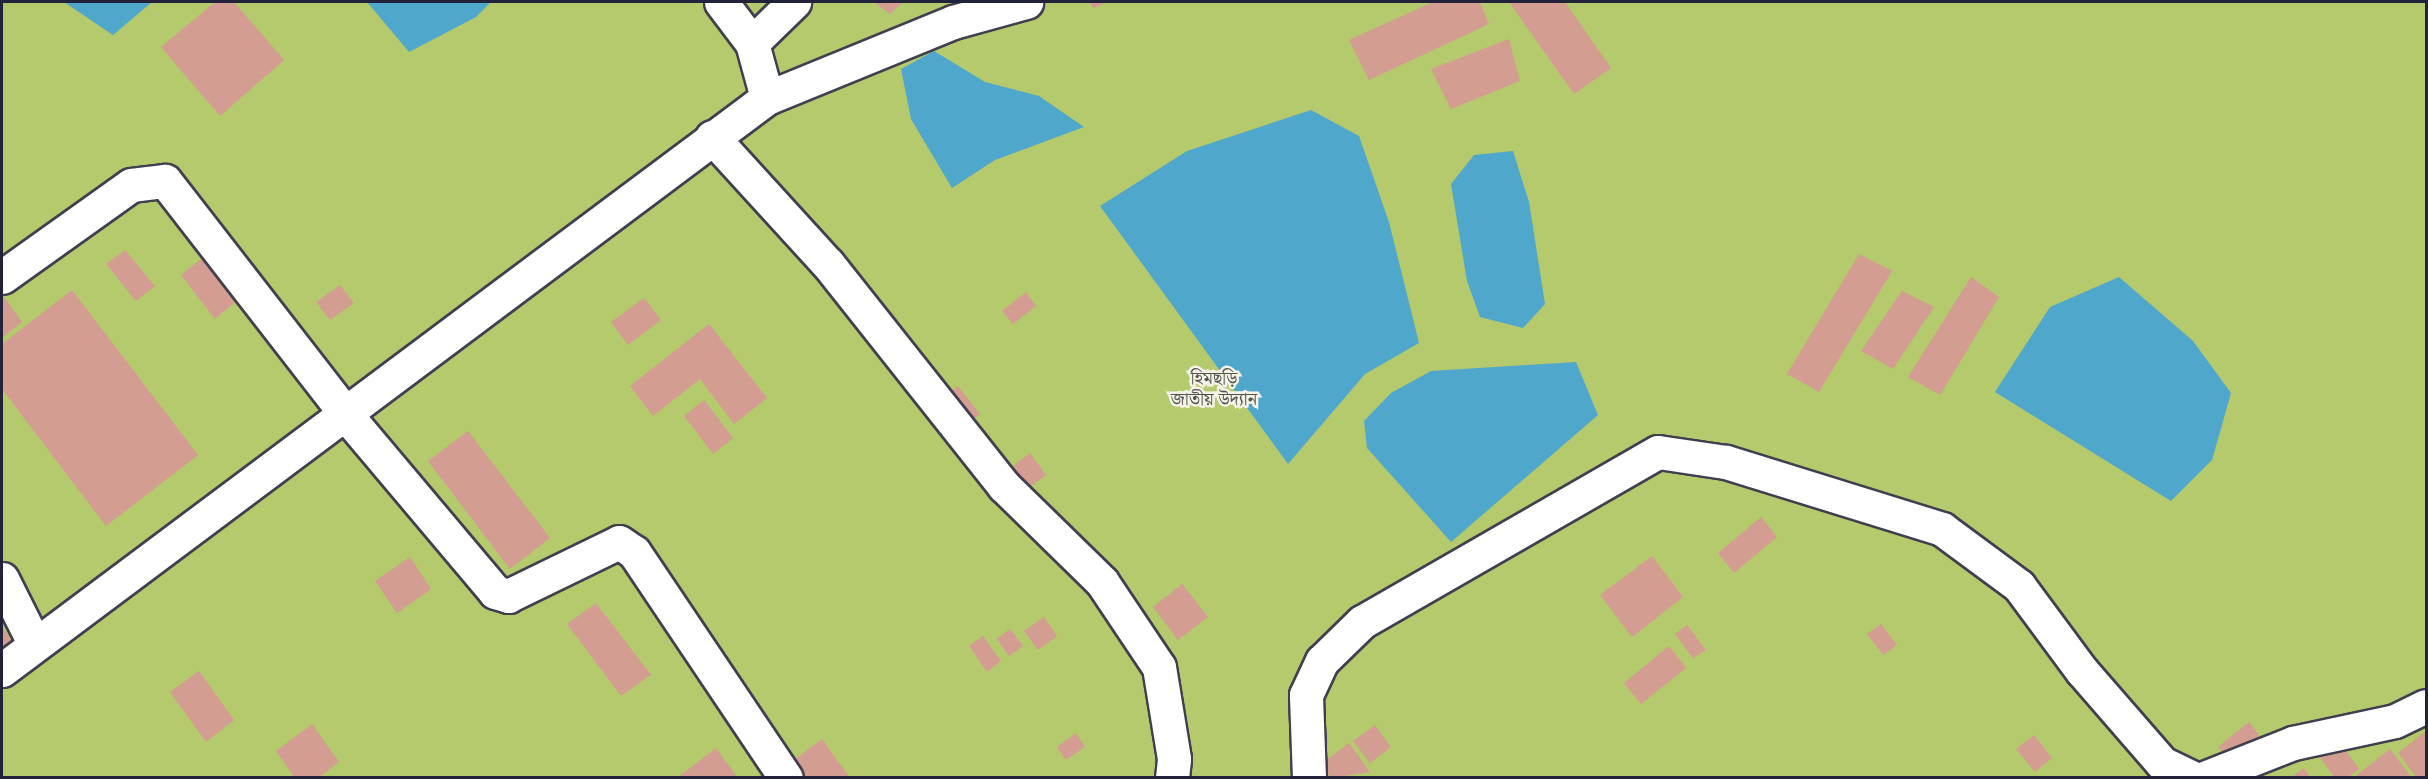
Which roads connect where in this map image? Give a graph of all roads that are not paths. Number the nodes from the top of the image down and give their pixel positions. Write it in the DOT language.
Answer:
graph roads {
  1 [pos="720,2"];
  2 [pos="794,2"];
  3 [pos="1026,2"];
  4 [pos="752,43"];
  5 [pos="768,98"];
  6 [pos="712,137"];
  7 [pos="2,277"];
  8 [pos="347,416"];
  9 [pos="2,579"];
  10 [pos="34,643"];
  11 [pos="2,670"];
  12 [pos="2427,706"];
  13 [pos="786,777"];
  14 [pos="1172,777"];
  15 [pos="1309,777"];
  16 [pos="2193,777"];
  17 [pos="2204,777"];
  1 -- 4 [label="street"];
  2 -- 4 [label="street"];
  3 -- 5 [label="street"];
  4 -- 5 [label="street"];
  5 -- 6 [label="street"];
  6 -- 8 [label="street"];
  6 -- 14 [label="street"];
  7 -- 8 [label="street"];
  8 -- 10 [label="street"];
  8 -- 13 [label="street"];
  9 -- 10 [label="street"];
  10 -- 11 [label="street"];
  12 -- 17 [label="street"];
  15 -- 16 [label="street"];
}
